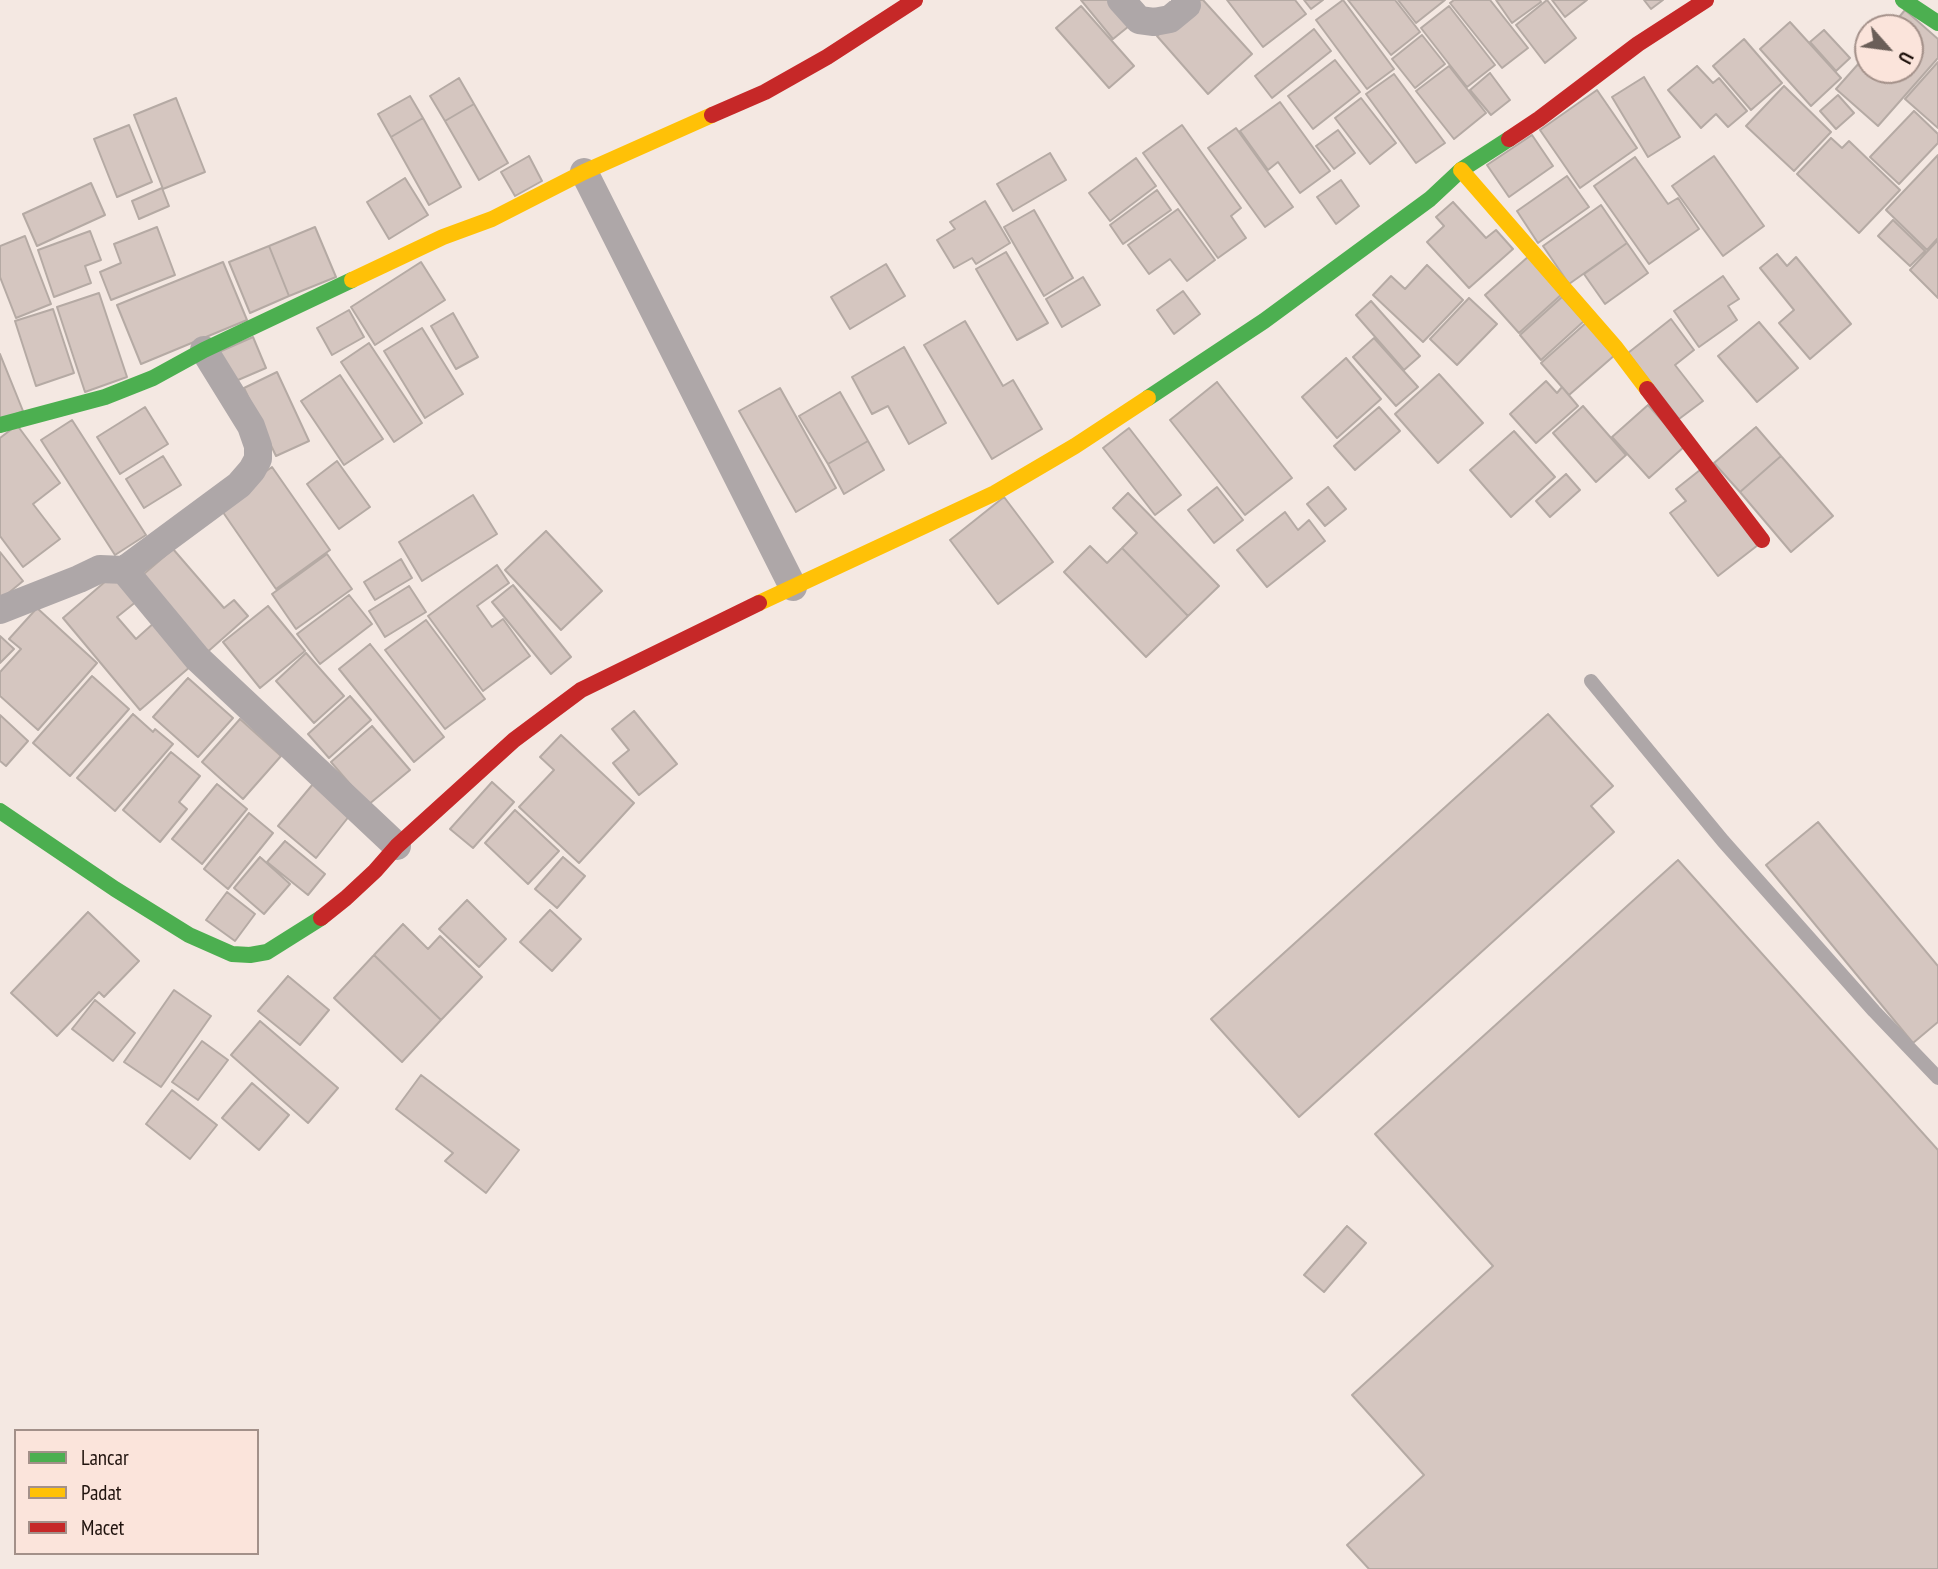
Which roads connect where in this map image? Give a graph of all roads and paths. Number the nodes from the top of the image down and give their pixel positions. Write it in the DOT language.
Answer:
graph roads {
  1 [pos="915,0"];
  2 [pos="1121,0"];
  3 [pos="1185,0"];
  4 [pos="1706,0"];
  5 [pos="1903,0"];
  6 [pos="1938,23"];
  7 [pos="1461,170"];
  8 [pos="584,172"];
  9 [pos="204,350"];
  10 [pos="0,425"];
  11 [pos="1762,540"];
  12 [pos="124,570"];
  13 [pos="793,587"];
  14 [pos="0,610"];
  15 [pos="1591,681"];
  16 [pos="0,811"];
  17 [pos="397,846"];
  18 [pos="1938,1078"];
  1 -- 8 [label="street"];
  2 -- 3 [label="street"];
  4 -- 7 [label="street"];
  5 -- 6 [label="street"];
  7 -- 11 [label="street"];
  7 -- 13 [label="street"];
  8 -- 9 [label="street"];
  8 -- 13 [label="street"];
  9 -- 10 [label="street"];
  9 -- 12 [label="street"];
  12 -- 14 [label="street"];
  12 -- 17 [label="street"];
  13 -- 17 [label="street"];
  15 -- 18 [label="lane"];
  16 -- 17 [label="street"];
}
